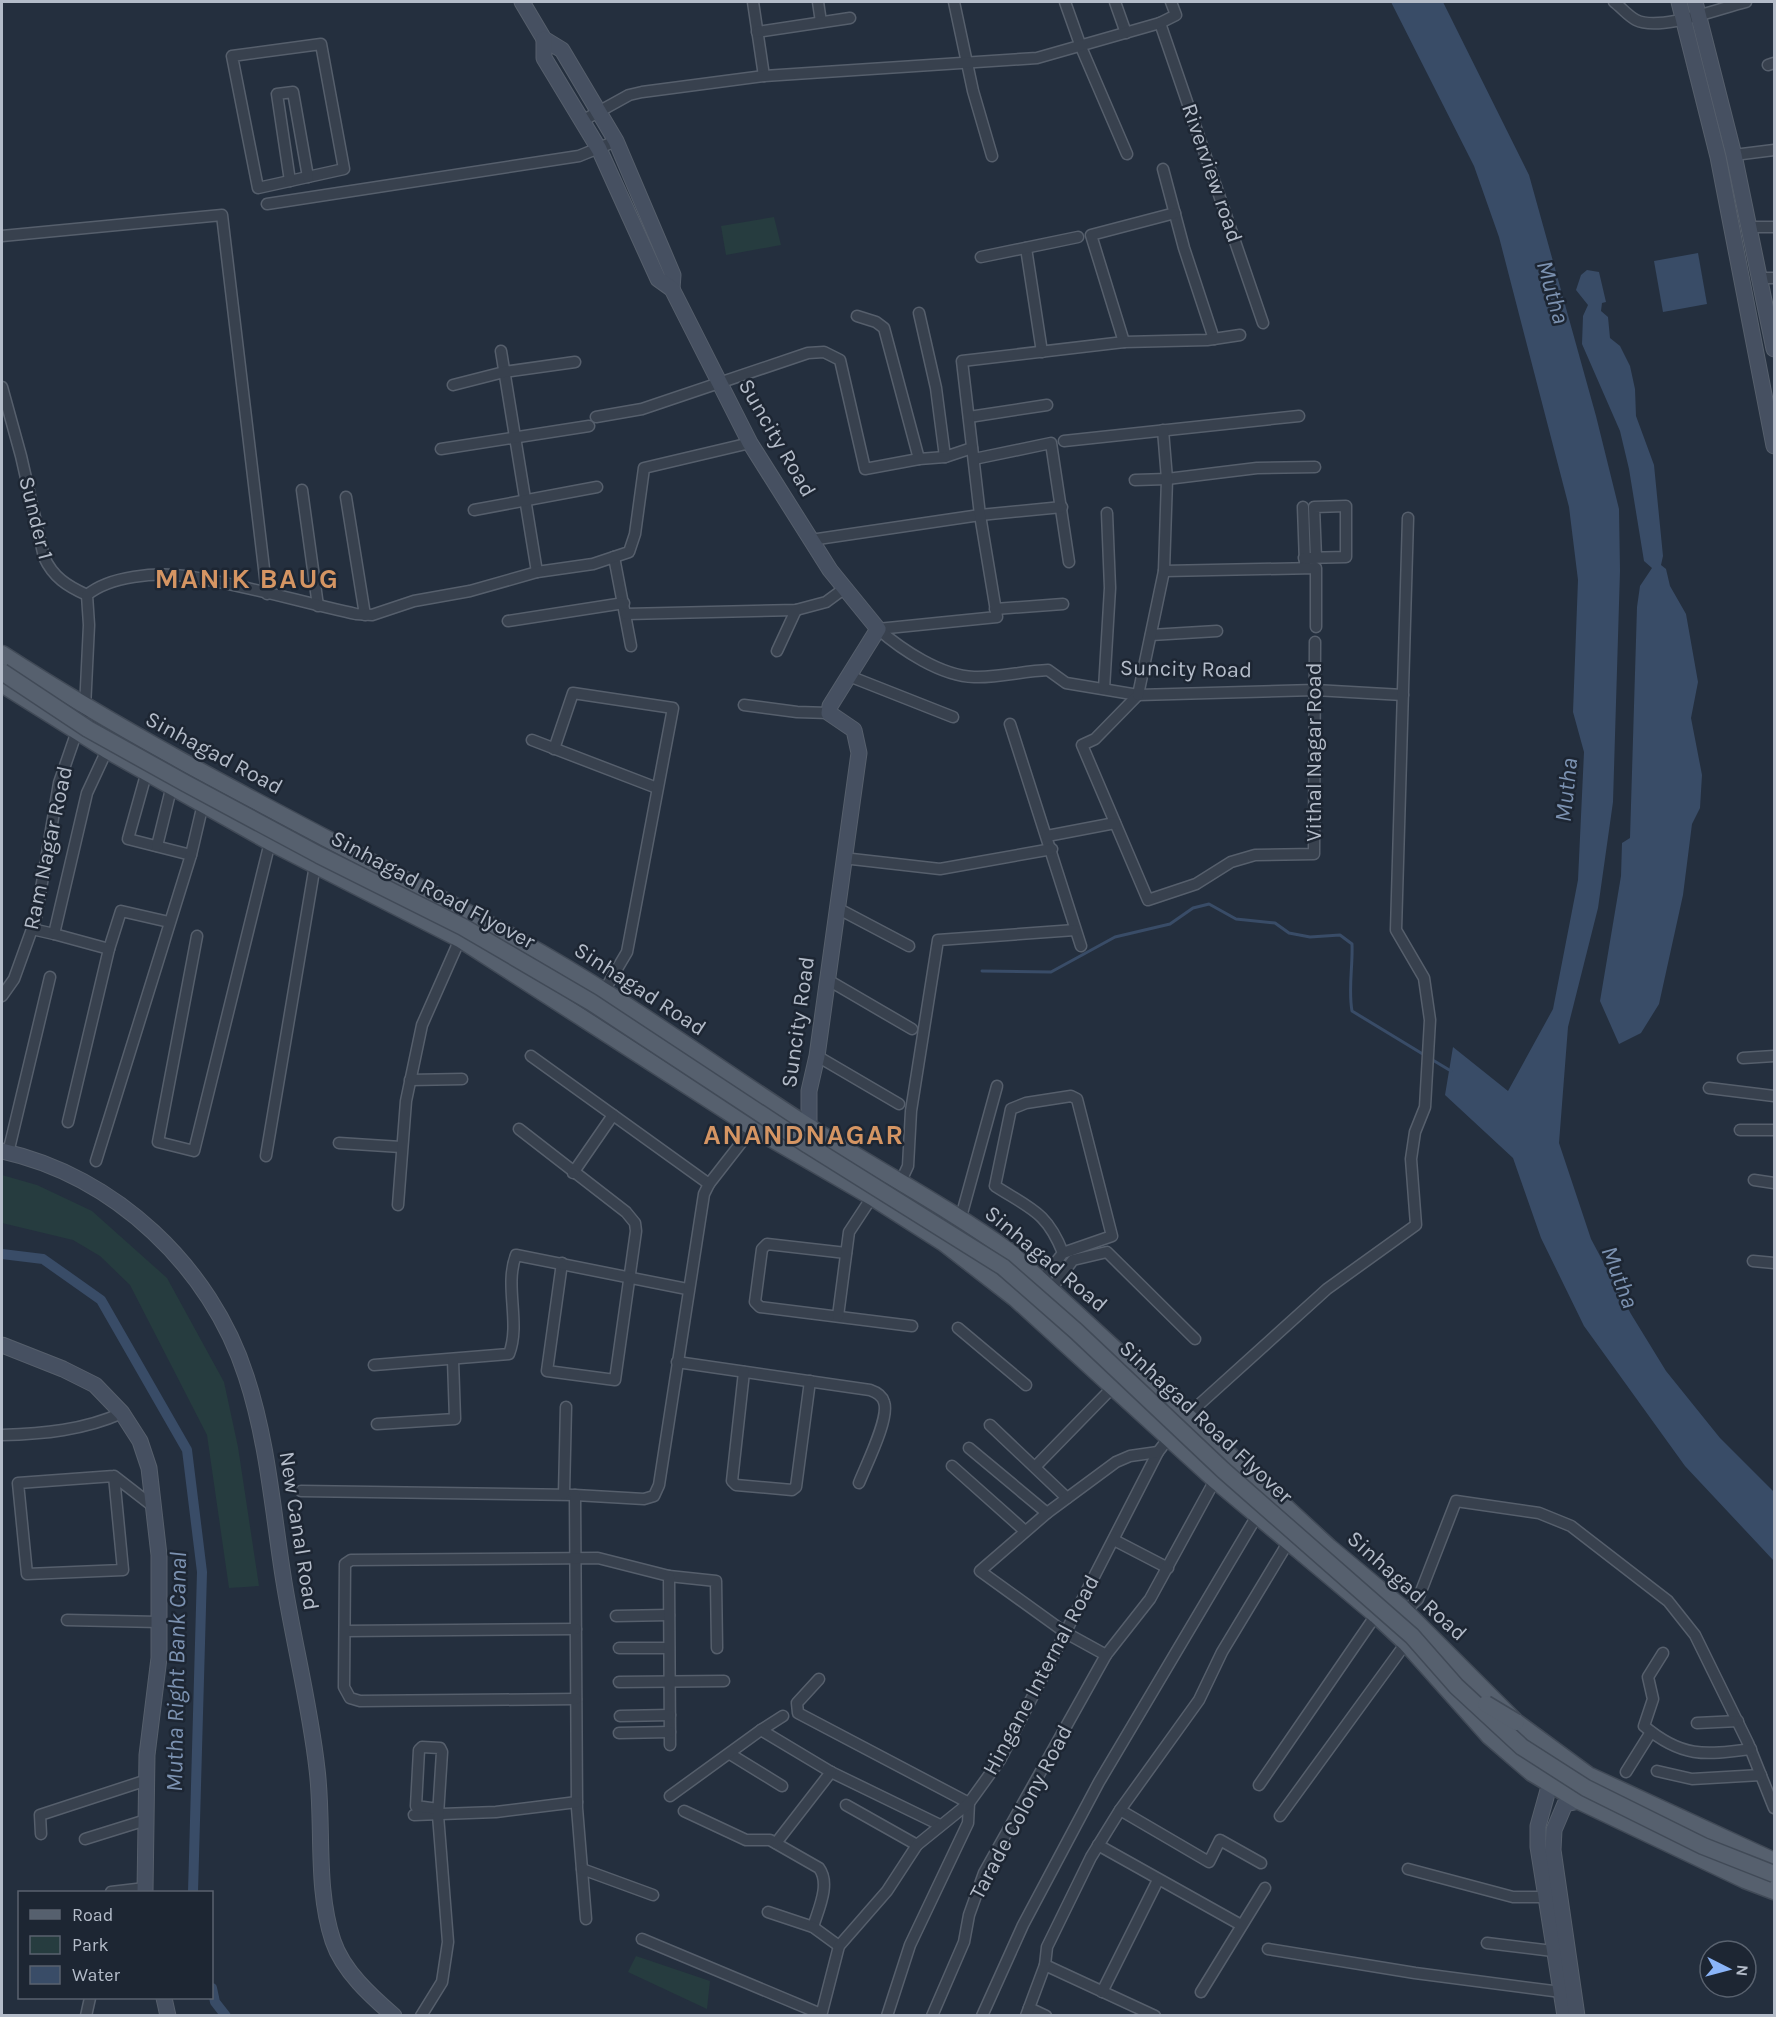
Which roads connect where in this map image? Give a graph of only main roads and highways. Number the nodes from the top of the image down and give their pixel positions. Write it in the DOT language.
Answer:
graph roads {
  1 [pos="2,654"];
  2 [pos="2,666"];
  3 [pos="2,672"];
  4 [pos="2,684"];
  5 [pos="1516,1722"];
  6 [pos="1774,1861"];
  7 [pos="1774,1874"];
  8 [pos="1774,1891"];
  1 -- 5 [label="main road, Sinhagad Road"];
  2 -- 5 [label="main road, Sinhagad Road Flyover, bridge"];
  3 -- 7 [label="main road, Sinhagad Road Flyover, bridge"];
  4 -- 8 [label="main road, Sinhagad Road"];
  5 -- 6 [label="main road, Sinhagad Road"];
}
